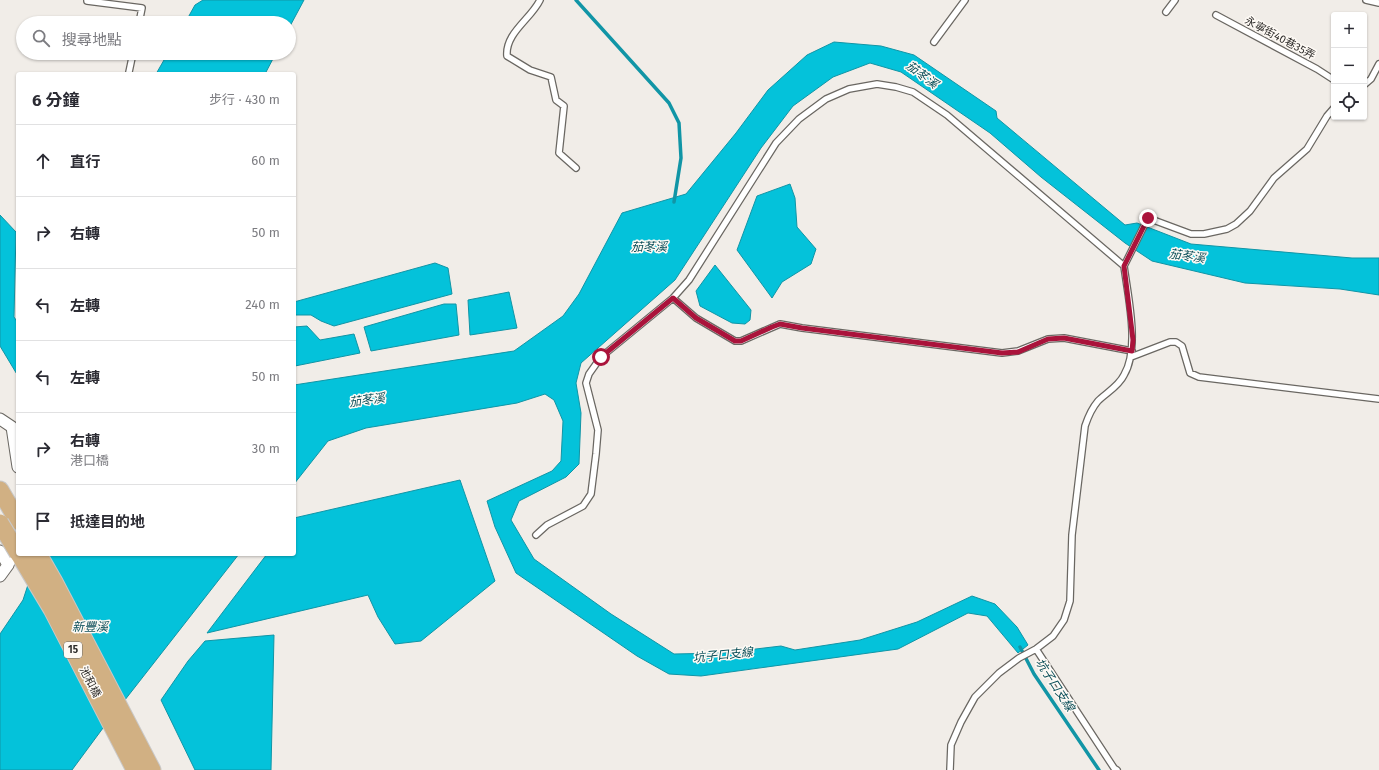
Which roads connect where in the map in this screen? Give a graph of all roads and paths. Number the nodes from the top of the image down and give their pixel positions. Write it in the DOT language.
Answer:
graph roads {
  1 [pos="87,0"];
  2 [pos="540,0"];
  3 [pos="965,0"];
  4 [pos="1175,0"];
  5 [pos="1366,0"];
  6 [pos="1379,3"];
  7 [pos="1166,12"];
  8 [pos="1216,15"];
  9 [pos="140,16"];
  10 [pos="934,42"];
  11 [pos="132,60"];
  12 [pos="1379,64"];
  13 [pos="130,72"];
  14 [pos="1331,78"];
  15 [pos="1365,84"];
  16 [pos="1331,111"];
  17 [pos="576,168"];
  18 [pos="1124,266"];
  19 [pos="673,298"];
  20 [pos="1132,354"];
  21 [pos="1379,399"];
  22 [pos="0,419"];
  23 [pos="16,454"];
  24 [pos="0,490"];
  25 [pos="16,518"];
  26 [pos="0,523"];
  27 [pos="16,535"];
  28 [pos="536,535"];
  29 [pos="0,539"];
  30 [pos="0,551"];
  31 [pos="39,556"];
  32 [pos="15,557"];
  33 [pos="0,576"];
  34 [pos="1036,649"];
  35 [pos="131,744"];
  36 [pos="135,770"];
  37 [pos="152,770"];
  38 [pos="950,770"];
  39 [pos="1116,770"];
  1 -- 9 [label="lane"];
  2 -- 17 [label="lane"];
  3 -- 10 [label="lane"];
  4 -- 7 [label="lane"];
  5 -- 6 [label="lane"];
  8 -- 14 [label="lane, 永寧街40巷35弄"];
  11 -- 13 [label="lane"];
  12 -- 15 [label="lane"];
  16 -- 18 [label="lane"];
  18 -- 19 [label="lane"];
  18 -- 20 [label="lane"];
  19 -- 20 [label="lane"];
  19 -- 28 [label="lane"];
  20 -- 21 [label="lane"];
  20 -- 34 [label="lane"];
  22 -- 23 [label="street"];
  24 -- 25 [label="main road"];
  26 -- 32 [label="main road, 池和橋 / 15, bridge"];
  27 -- 29 [label="street"];
  30 -- 32 [label="street"];
  31 -- 35 [label="main road, 池和橋 / 15"];
  32 -- 33 [label="street"];
  32 -- 35 [label="main road, 池和橋 / 15"];
  34 -- 38 [label="lane"];
  34 -- 39 [label="lane"];
  35 -- 36 [label="main road, 15"];
  35 -- 37 [label="main road, 15"];
}
